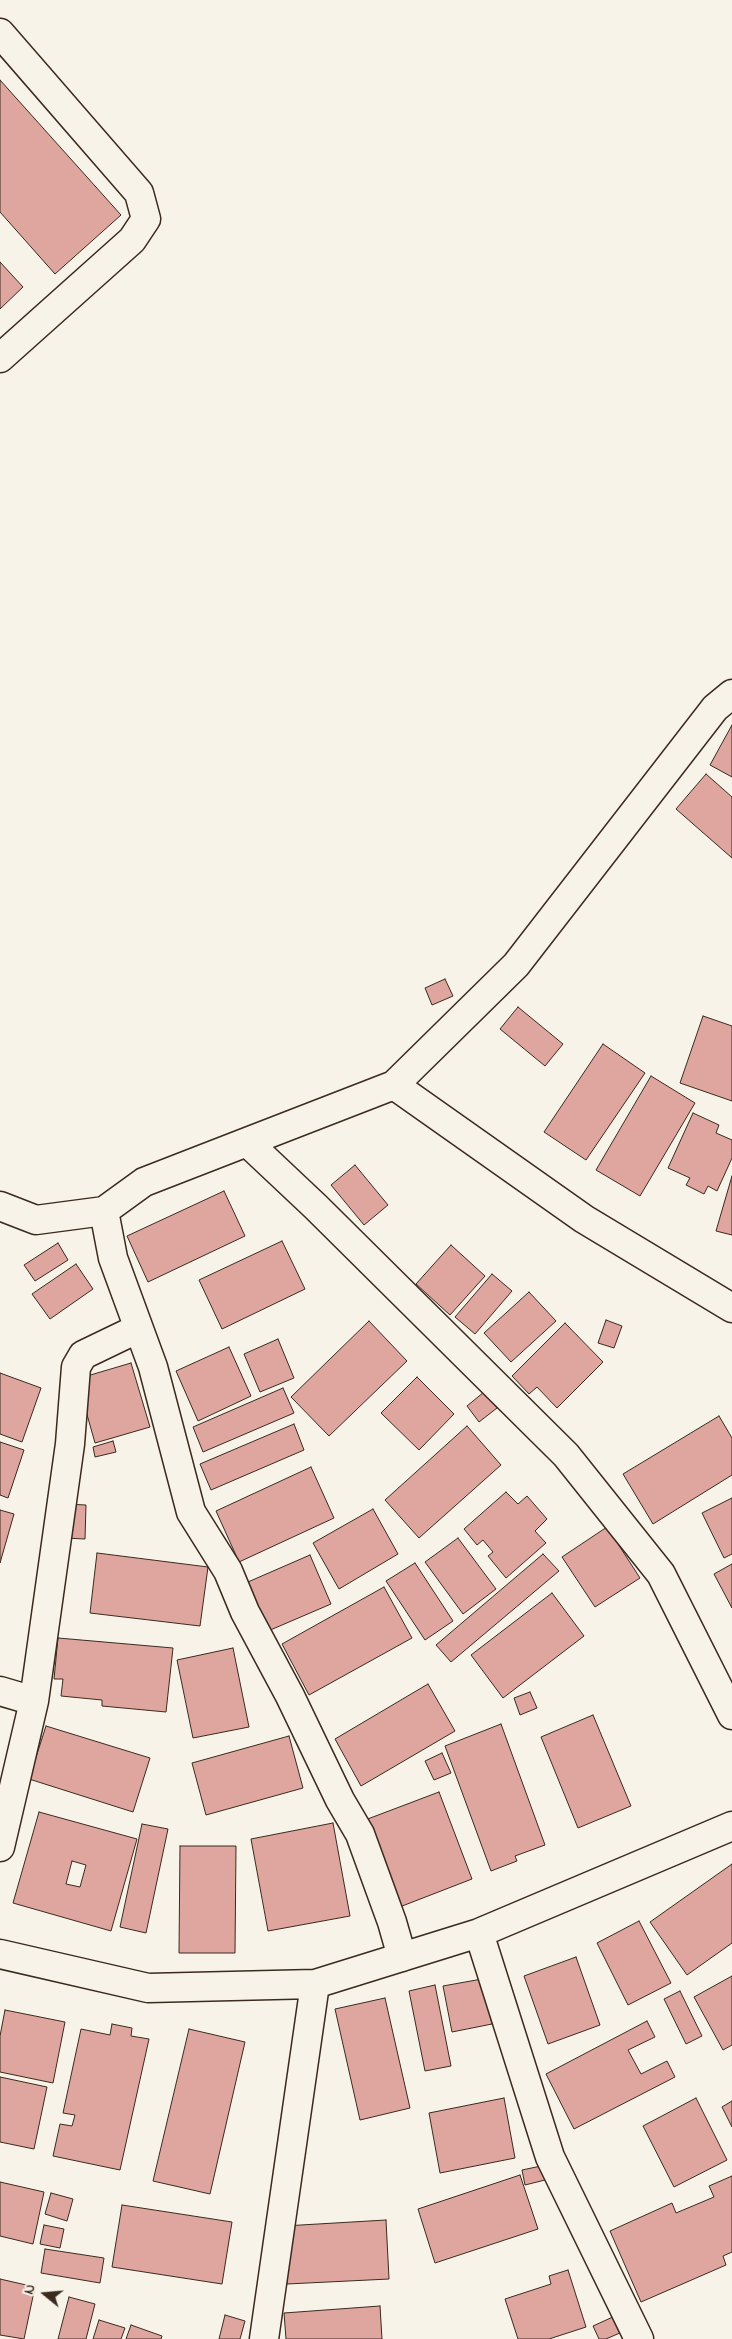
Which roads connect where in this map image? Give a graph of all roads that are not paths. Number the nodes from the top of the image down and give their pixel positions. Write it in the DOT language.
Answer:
graph roads {
  1 [pos="0,33"];
  2 [pos="0,358"];
  3 [pos="732,694"];
  4 [pos="394,1085"];
  5 [pos="247,1142"];
  6 [pos="0,1206"];
  7 [pos="104,1211"];
  8 [pos="732,1308"];
  9 [pos="137,1329"];
  10 [pos="0,1692"];
  11 [pos="34,1701"];
  12 [pos="732,1715"];
  13 [pos="732,1826"];
  14 [pos="0,1847"];
  15 [pos="479,1933"];
  16 [pos="0,1954"];
  17 [pos="402,1957"];
  18 [pos="316,1984"];
  19 [pos="264,2339"];
  20 [pos="639,2339"];
  1 -- 2 [label="street"];
  3 -- 4 [label="street"];
  4 -- 5 [label="street"];
  4 -- 8 [label="street"];
  5 -- 7 [label="street"];
  5 -- 12 [label="street"];
  6 -- 7 [label="street"];
  7 -- 9 [label="street"];
  9 -- 11 [label="street"];
  9 -- 17 [label="street"];
  10 -- 11 [label="street"];
  11 -- 14 [label="street"];
  13 -- 15 [label="street"];
  15 -- 17 [label="street"];
  15 -- 20 [label="street"];
  16 -- 18 [label="street"];
  17 -- 18 [label="street"];
  18 -- 19 [label="street"];
}
